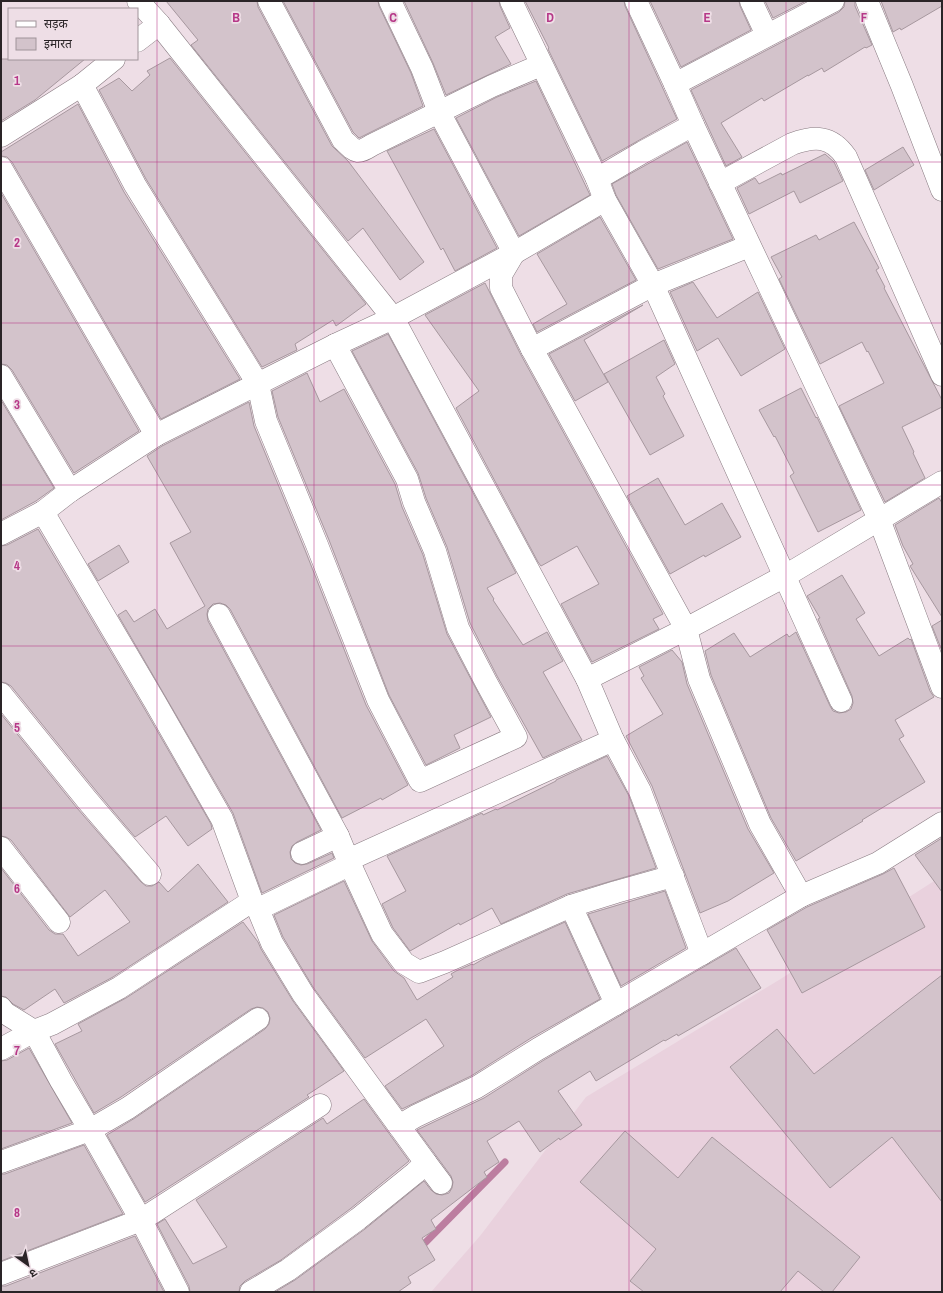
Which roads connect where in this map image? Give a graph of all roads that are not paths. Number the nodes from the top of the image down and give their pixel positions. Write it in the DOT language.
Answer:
graph roads {
  1 [pos="138,1"];
  2 [pos="269,1"];
  3 [pos="390,1"];
  4 [pos="511,1"];
  5 [pos="636,1"];
  6 [pos="751,1"];
  7 [pos="833,1"];
  8 [pos="867,1"];
  9 [pos="159,24"];
  10 [pos="767,35"];
  11 [pos="138,40"];
  12 [pos="113,60"];
  13 [pos="541,65"];
  14 [pos="675,84"];
  15 [pos="82,85"];
  16 [pos="440,112"];
  17 [pos="693,125"];
  18 [pos="1,136"];
  19 [pos="1,168"];
  20 [pos="597,179"];
  21 [pos="720,183"];
  22 [pos="942,190"];
  23 [pos="605,200"];
  24 [pos="750,246"];
  25 [pos="514,253"];
  26 [pos="653,285"];
  27 [pos="393,318"];
  28 [pos="335,345"];
  29 [pos="532,349"];
  30 [pos="942,375"];
  31 [pos="1,376"];
  32 [pos="258,384"];
  33 [pos="156,435"];
  34 [pos="942,482"];
  35 [pos="70,491"];
  36 [pos="43,512"];
  37 [pos="879,519"];
  38 [pos="1,534"];
  39 [pos="785,576"];
  40 [pos="220,615"];
  41 [pos="686,629"];
  42 [pos="587,679"];
  43 [pos="942,687"];
  44 [pos="1,694"];
  45 [pos="841,701"];
  46 [pos="613,740"];
  47 [pos="942,823"];
  48 [pos="338,836"];
  49 [pos="1,848"];
  50 [pos="302,853"];
  51 [pos="349,863"];
  52 [pos="150,874"];
  53 [pos="673,876"];
  54 [pos="801,896"];
  55 [pos="255,905"];
  56 [pos="570,906"];
  57 [pos="59,922"];
  58 [pos="702,954"];
  59 [pos="616,1004"];
  60 [pos="1,1008"];
  61 [pos="258,1019"];
  62 [pos="34,1031"];
  63 [pos="1,1049"];
  64 [pos="320,1105"];
  65 [pos="399,1126"];
  66 [pos="90,1130"];
  67 [pos="1,1162"];
  68 [pos="426,1163"];
  69 [pos="441,1183"];
  70 [pos="141,1220"];
  71 [pos="1,1274"];
  72 [pos="178,1292"];
  73 [pos="251,1292"];
  1 -- 9 [label="street"];
  2 -- 16 [label="street"];
  3 -- 16 [label="street"];
  4 -- 13 [label="street"];
  5 -- 14 [label="street"];
  6 -- 10 [label="street"];
  7 -- 10 [label="street"];
  8 -- 22 [label="street"];
  9 -- 11 [label="street"];
  9 -- 27 [label="street"];
  10 -- 14 [label="street"];
  12 -- 15 [label="street"];
  13 -- 16 [label="street"];
  13 -- 20 [label="street"];
  14 -- 17 [label="street"];
  15 -- 18 [label="street"];
  15 -- 32 [label="street"];
  16 -- 25 [label="street"];
  17 -- 20 [label="street"];
  17 -- 21 [label="street"];
  19 -- 33 [label="street"];
  20 -- 23 [label="street"];
  21 -- 24 [label="street"];
  21 -- 30 [label="street"];
  23 -- 25 [label="street"];
  23 -- 26 [label="street"];
  24 -- 26 [label="street"];
  24 -- 37 [label="street"];
  25 -- 27 [label="street"];
  25 -- 29 [label="street"];
  26 -- 29 [label="street"];
  26 -- 39 [label="street"];
  27 -- 28 [label="street"];
  27 -- 42 [label="street"];
  28 -- 32 [label="street"];
  28 -- 32 [label="street"];
  29 -- 41 [label="street"];
  31 -- 35 [label="street"];
  32 -- 33 [label="street"];
  33 -- 35 [label="street"];
  34 -- 37 [label="street"];
  35 -- 36 [label="street"];
  36 -- 38 [label="street"];
  36 -- 55 [label="street"];
  37 -- 39 [label="street"];
  37 -- 43 [label="street"];
  39 -- 41 [label="street"];
  39 -- 45 [label="street"];
  40 -- 48 [label="street"];
  41 -- 42 [label="street"];
  41 -- 54 [label="street"];
  42 -- 46 [label="street"];
  44 -- 52 [label="street"];
  46 -- 51 [label="street"];
  46 -- 53 [label="street"];
  47 -- 54 [label="street"];
  48 -- 50 [label="street"];
  48 -- 51 [label="street"];
  49 -- 57 [label="street"];
  51 -- 55 [label="street"];
  51 -- 56 [label="street"];
  53 -- 56 [label="street"];
  53 -- 58 [label="street"];
  54 -- 58 [label="street"];
  55 -- 62 [label="street"];
  55 -- 65 [label="street"];
  56 -- 59 [label="street"];
  58 -- 59 [label="street"];
  59 -- 65 [label="street"];
  60 -- 62 [label="street"];
  61 -- 66 [label="street"];
  62 -- 63 [label="street"];
  62 -- 66 [label="street"];
  64 -- 70 [label="street"];
  65 -- 68 [label="street"];
  66 -- 67 [label="street"];
  66 -- 70 [label="street"];
  68 -- 69 [label="street"];
  68 -- 73 [label="street"];
  70 -- 71 [label="street"];
  70 -- 72 [label="street"];
}
